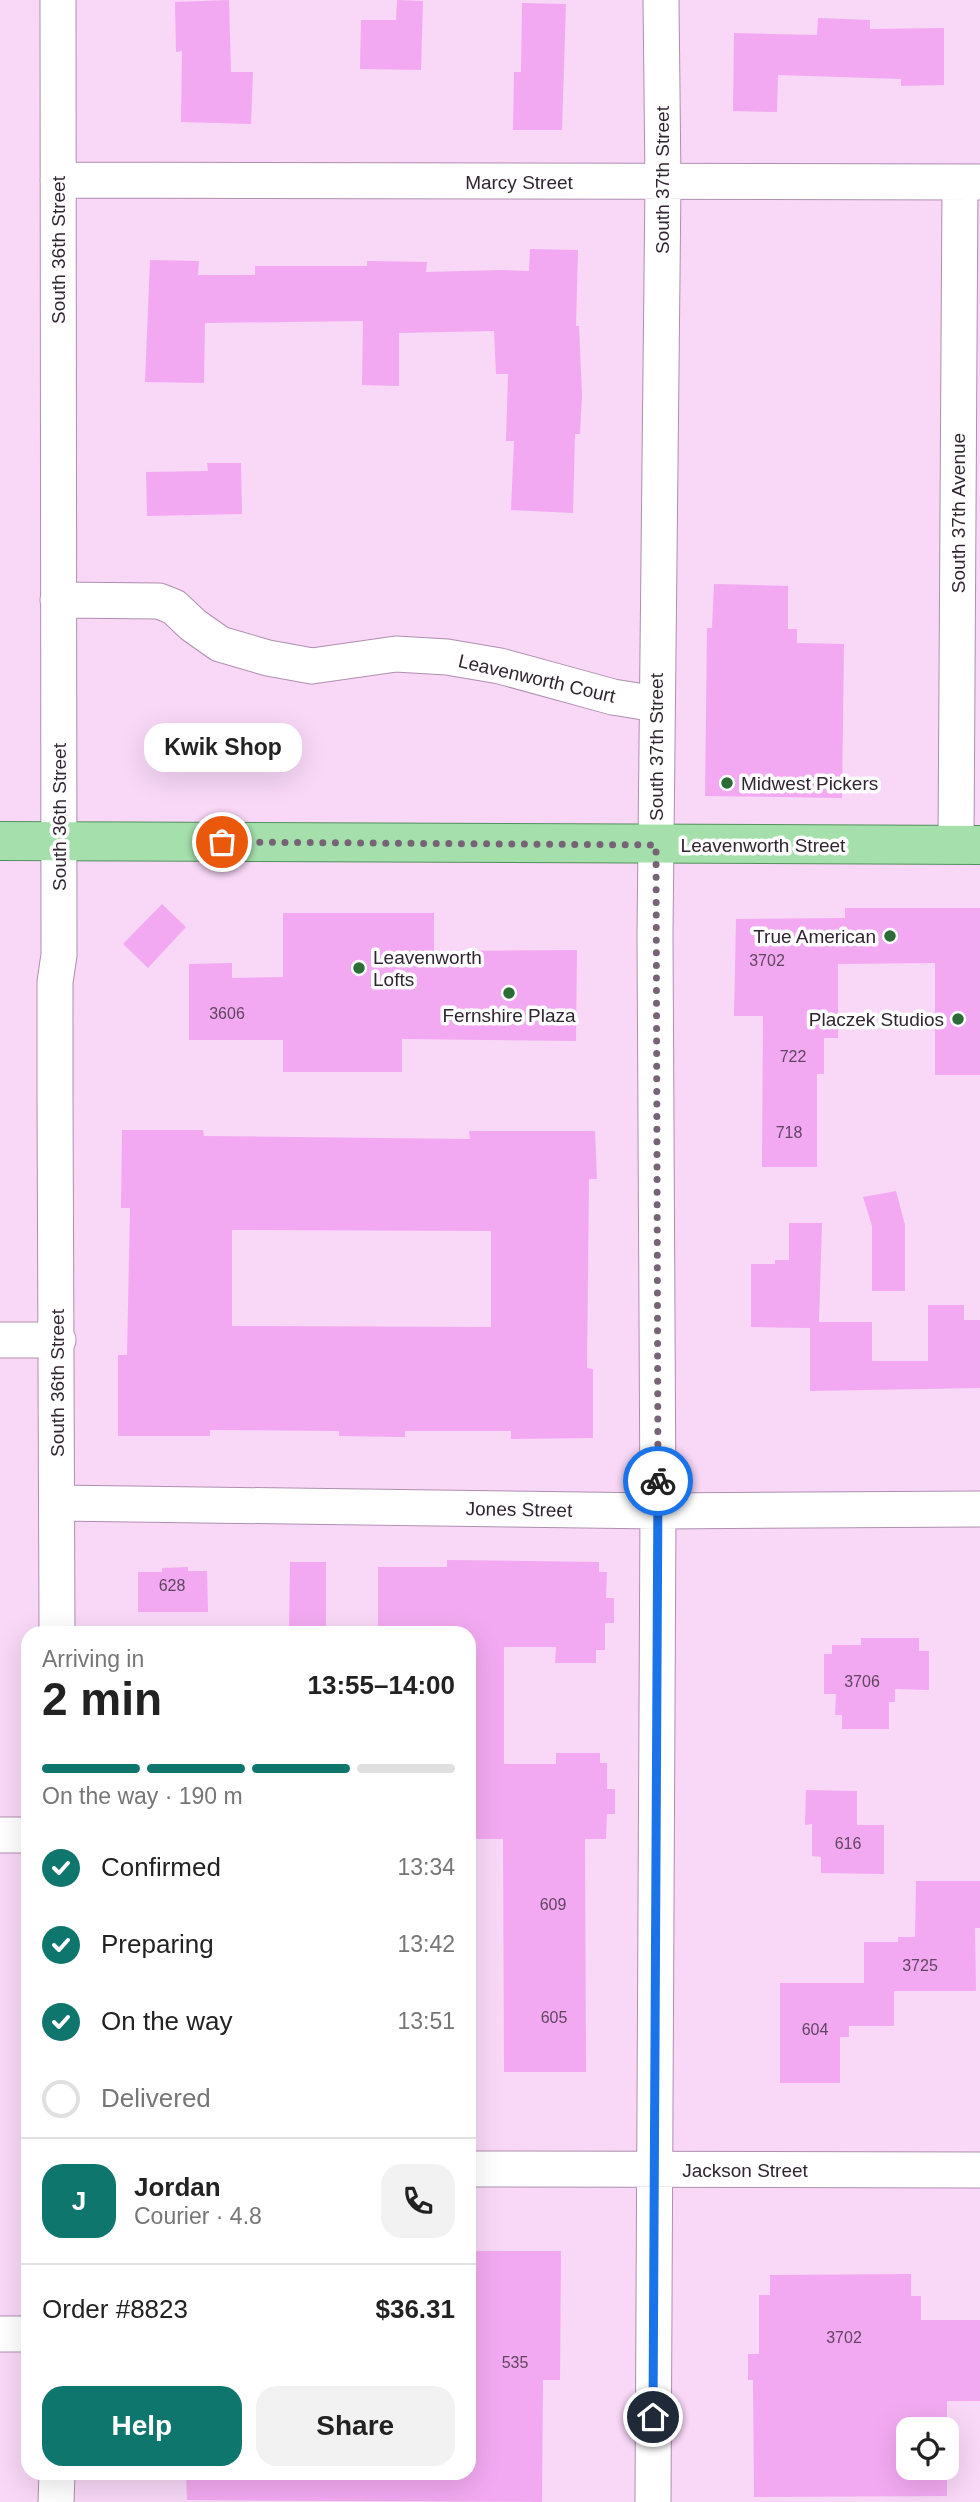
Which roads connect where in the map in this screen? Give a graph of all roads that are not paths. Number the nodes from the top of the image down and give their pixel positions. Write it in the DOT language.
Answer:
graph roads {
  1 [pos="58,0"];
  2 [pos="661,0"];
  3 [pos="58,180"];
  4 [pos="663,182"];
  5 [pos="970,182"];
  6 [pos="58,600"];
  7 [pos="656,704"];
  8 [pos="0,841"];
  9 [pos="59,841"];
  10 [pos="656,845"];
  11 [pos="968,845"];
  12 [pos="0,1340"];
  13 [pos="58,1340"];
  14 [pos="58,1503"];
  15 [pos="980,1508"];
  16 [pos="658,1511"];
  17 [pos="57,1626"];
  18 [pos="0,1835"];
  19 [pos="21,1835"];
  20 [pos="476,2168"];
  21 [pos="654,2169"];
  22 [pos="980,2170"];
  23 [pos="0,2333"];
  24 [pos="21,2334"];
  25 [pos="57,2480"];
  26 [pos="57,2502"];
  27 [pos="653,2502"];
  1 -- 3 [label="street, South 36th Street"];
  2 -- 4 [label="street, South 37th Street"];
  3 -- 4 [label="street, Marcy Street"];
  3 -- 6 [label="street, South 36th Street"];
  4 -- 5 [label="street, Marcy Street"];
  4 -- 7 [label="street, South 37th Street"];
  5 -- 11 [label="street, South 37th Avenue"];
  6 -- 7 [label="street, Leavenworth Court"];
  6 -- 9 [label="street, South 36th Street"];
  7 -- 10 [label="street, South 37th Street"];
  8 -- 9 [label="main road, Leavenworth Street"];
  9 -- 10 [label="main road, Leavenworth Street"];
  9 -- 13 [label="street, South 36th Street"];
  10 -- 11 [label="main road, Leavenworth Street"];
  10 -- 16 [label="street, South 37th Street"];
  12 -- 13 [label="street"];
  13 -- 14 [label="street, South 36th Street"];
  14 -- 16 [label="street, Jones Street"];
  14 -- 17 [label="street, South 36th Street"];
  15 -- 16 [label="street, Jones Street"];
  16 -- 21 [label="street, South 37th Street"];
  18 -- 19 [label="street"];
  20 -- 21 [label="street, Jackson Street"];
  21 -- 22 [label="street, Jackson Street"];
  21 -- 27 [label="street, South 37th Street"];
  23 -- 24 [label="street"];
  25 -- 26 [label="street"];
}
